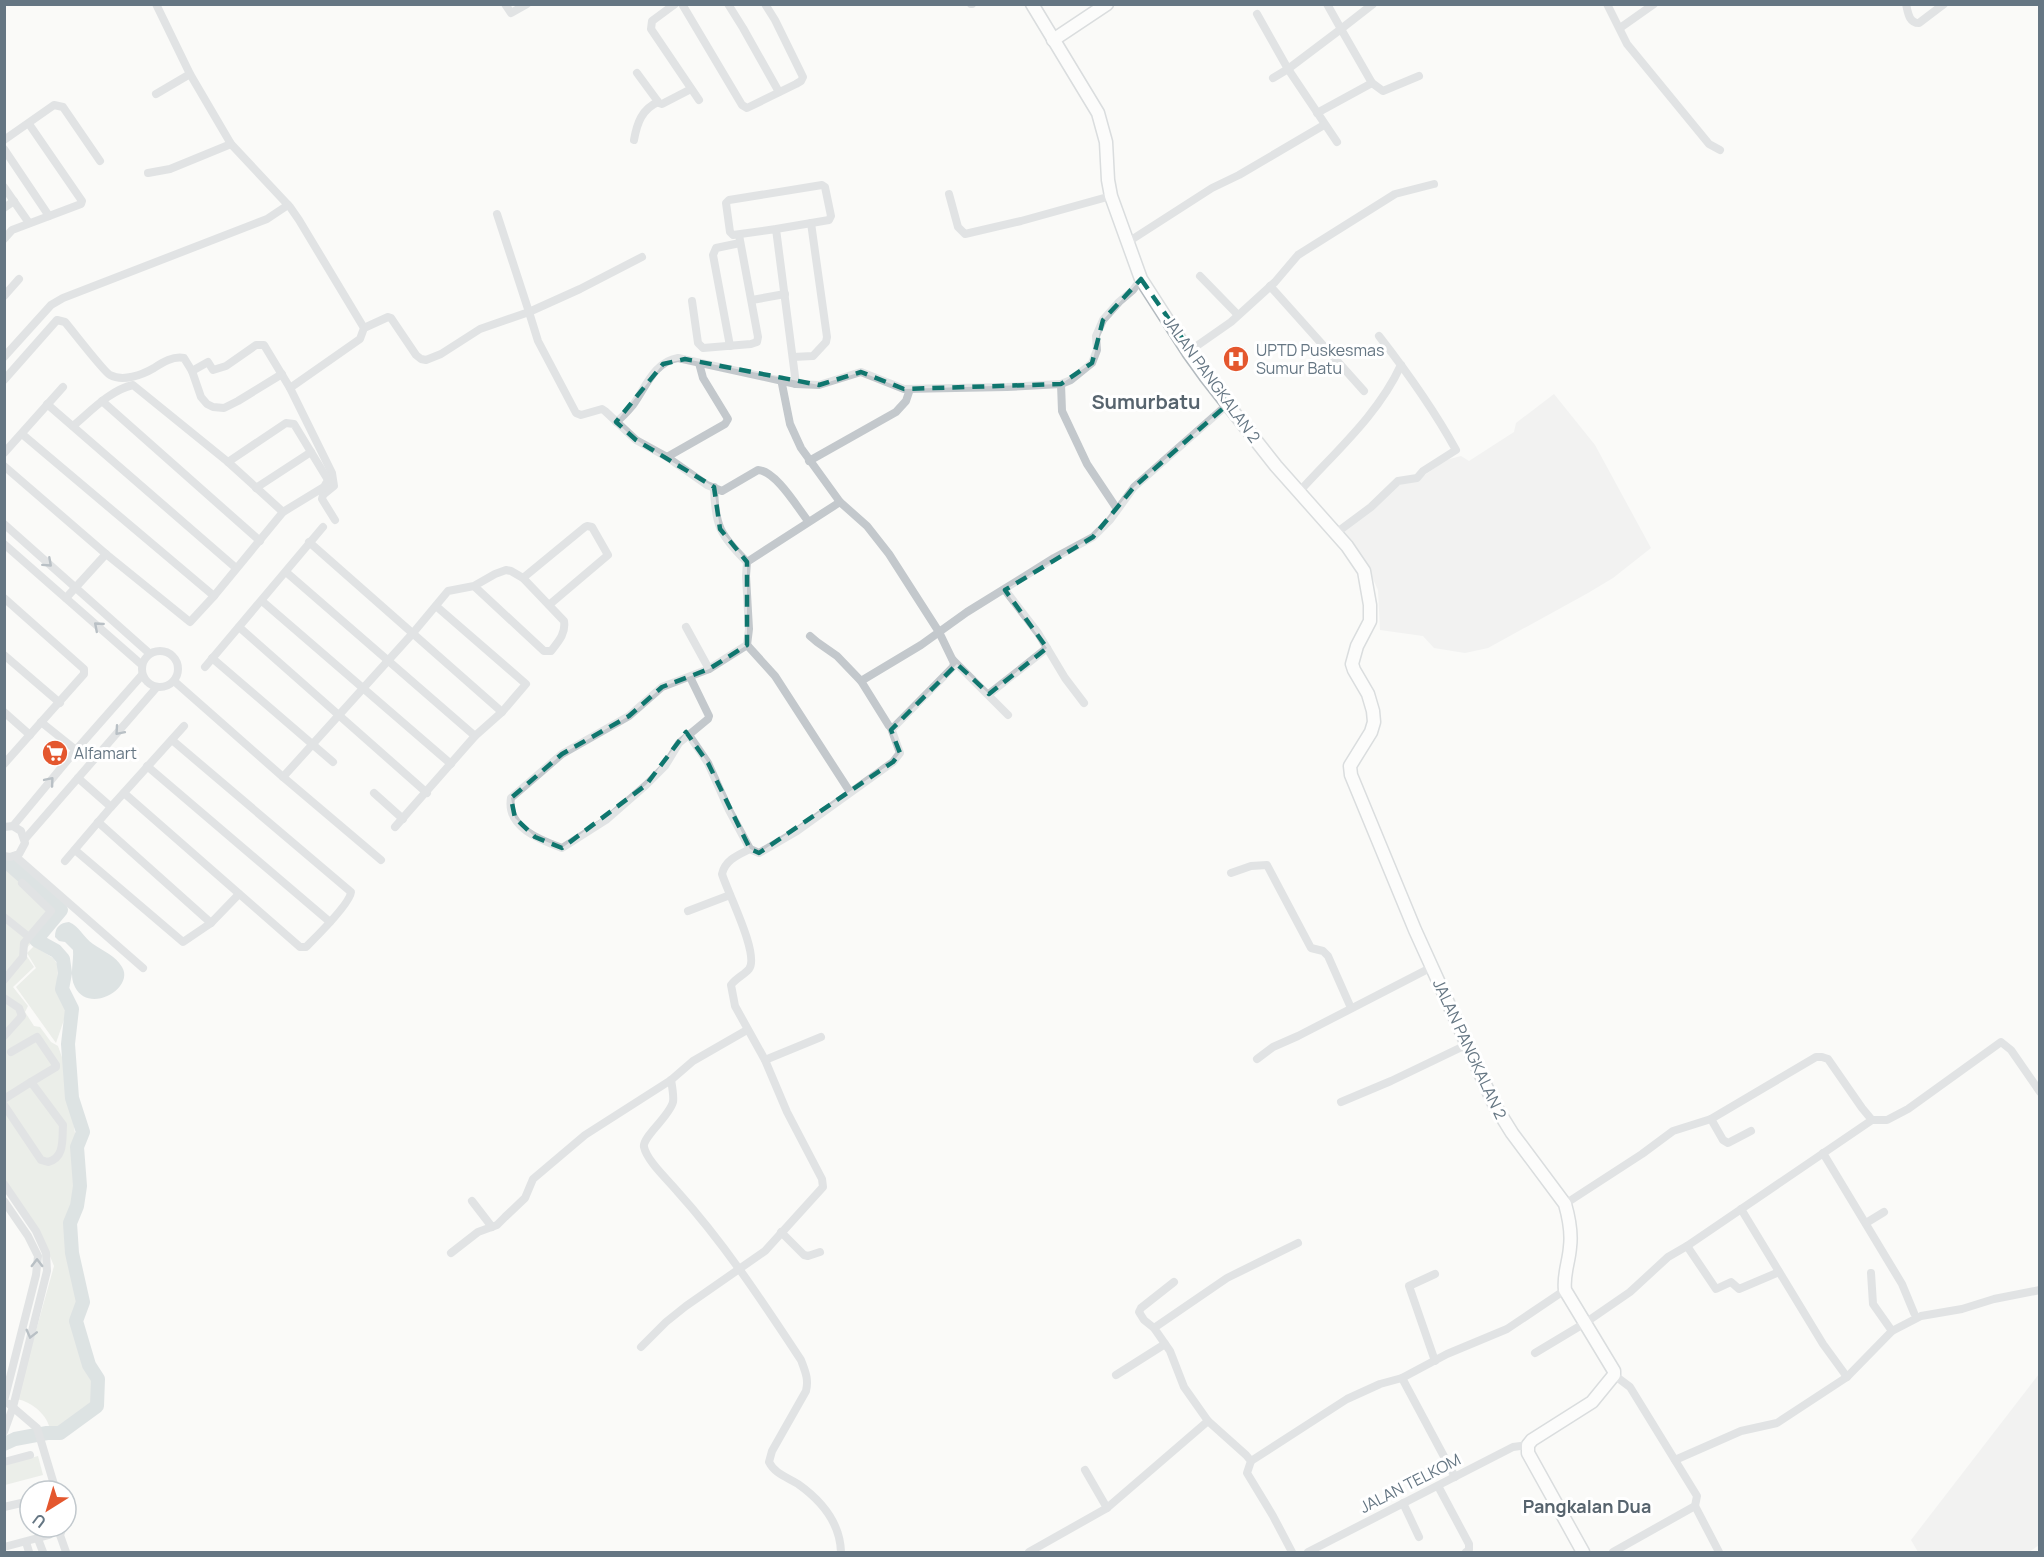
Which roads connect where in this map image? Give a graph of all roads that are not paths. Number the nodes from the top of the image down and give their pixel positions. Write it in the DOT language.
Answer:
graph roads {
  1 [pos="156,4"];
  2 [pos="505,4"];
  3 [pos="527,4"];
  4 [pos="675,4"];
  5 [pos="682,4"];
  6 [pos="728,4"];
  7 [pos="765,4"];
  8 [pos="1032,4"];
  9 [pos="1107,4"];
  10 [pos="1327,4"];
  11 [pos="1373,4"];
  12 [pos="1607,4"];
  13 [pos="1654,4"];
  14 [pos="1906,4"];
  15 [pos="1944,4"];
  16 [pos="1257,14"];
  17 [pos="1620,28"];
  18 [pos="1341,29"];
  19 [pos="1053,40"];
  20 [pos="1288,69"];
  21 [pos="637,73"];
  22 [pos="190,74"];
  23 [pos="1419,76"];
  24 [pos="1273,78"];
  25 [pos="1372,83"];
  26 [pos="691,89"];
  27 [pos="779,92"];
  28 [pos="156,94"];
  29 [pos="699,100"];
  30 [pos="658,102"];
  31 [pos="1317,113"];
  32 [pos="29,124"];
  33 [pos="1324,125"];
  34 [pos="4,140"];
  35 [pos="634,140"];
  36 [pos="1337,142"];
  37 [pos="231,144"];
  38 [pos="4,149"];
  39 [pos="1720,150"];
  40 [pos="99,161"];
  41 [pos="148,173"];
  42 [pos="1434,184"];
  43 [pos="4,187"];
  44 [pos="949,194"];
  45 [pos="1111,196"];
  46 [pos="14,201"];
  47 [pos="289,206"];
  48 [pos="4,208"];
  49 [pos="497,214"];
  50 [pos="49,216"];
  51 [pos="29,223"];
  52 [pos="812,223"];
  53 [pos="776,229"];
  54 [pos="4,239"];
  55 [pos="739,239"];
  56 [pos="1128,242"];
  57 [pos="642,257"];
  58 [pos="1200,276"];
  59 [pos="19,279"];
  60 [pos="1141,279"];
  61 [pos="1270,286"];
  62 [pos="785,294"];
  63 [pos="4,296"];
  64 [pos="752,300"];
  65 [pos="692,301"];
  66 [pos="529,312"];
  67 [pos="1238,315"];
  68 [pos="364,328"];
  69 [pos="1379,336"];
  70 [pos="730,346"];
  71 [pos="1188,352"];
  72 [pos="4,357"];
  73 [pos="793,357"];
  74 [pos="699,363"];
  75 [pos="1401,365"];
  76 [pos="192,371"];
  77 [pos="282,374"];
  78 [pos="781,379"];
  79 [pos="4,380"];
  80 [pos="796,384"];
  81 [pos="1061,384"];
  82 [pos="63,387"];
  83 [pos="291,388"];
  84 [pos="910,389"];
  85 [pos="1364,391"];
  86 [pos="102,401"];
  87 [pos="47,404"];
  88 [pos="1228,404"];
  89 [pos="616,422"];
  90 [pos="73,426"];
  91 [pos="22,434"];
  92 [pos="311,452"];
  93 [pos="4,453"];
  94 [pos="667,457"];
  95 [pos="809,461"];
  96 [pos="228,462"];
  97 [pos="4,466"];
  98 [pos="714,487"];
  99 [pos="256,488"];
  100 [pos="1299,492"];
  101 [pos="840,502"];
  102 [pos="1117,509"];
  103 [pos="283,512"];
  104 [pos="335,520"];
  105 [pos="808,521"];
  106 [pos="4,524"];
  107 [pos="323,527"];
  108 [pos="1336,533"];
  109 [pos="260,541"];
  110 [pos="309,542"];
  111 [pos="4,544"];
  112 [pos="106,554"];
  113 [pos="747,562"];
  114 [pos="236,568"];
  115 [pos="286,572"];
  116 [pos="523,578"];
  117 [pos="474,586"];
  118 [pos="1005,590"];
  119 [pos="71,593"];
  120 [pos="214,596"];
  121 [pos="4,598"];
  122 [pos="262,601"];
  123 [pos="549,605"];
  124 [pos="436,606"];
  125 [pos="238,627"];
  126 [pos="686,627"];
  127 [pos="939,632"];
  128 [pos="413,633"];
  129 [pos="810,636"];
  130 [pos="747,645"];
  131 [pos="1047,648"];
  132 [pos="149,653"];
  133 [pos="4,655"];
  134 [pos="212,658"];
  135 [pos="953,660"];
  136 [pos="389,661"];
  137 [pos="142,665"];
  138 [pos="205,667"];
  139 [pos="709,669"];
  140 [pos="142,675"];
  141 [pos="690,677"];
  142 [pos="174,681"];
  143 [pos="861,681"];
  144 [pos="157,687"];
  145 [pos="363,687"];
  146 [pos="989,694"];
  147 [pos="60,703"];
  148 [pos="1084,703"];
  149 [pos="4,712"];
  150 [pos="502,712"];
  151 [pos="1008,715"];
  152 [pos="339,717"];
  153 [pos="41,722"];
  154 [pos="184,726"];
  155 [pos="891,728"];
  156 [pos="30,735"];
  157 [pos="689,735"];
  158 [pos="475,736"];
  159 [pos="172,740"];
  160 [pos="313,744"];
  161 [pos="76,750"];
  162 [pos="333,762"];
  163 [pos="4,764"];
  164 [pos="451,764"];
  165 [pos="147,766"];
  166 [pos="284,777"];
  167 [pos="78,778"];
  168 [pos="850,792"];
  169 [pos="124,793"];
  170 [pos="374,793"];
  171 [pos="427,793"];
  172 [pos="111,807"];
  173 [pos="403,819"];
  174 [pos="98,822"];
  175 [pos="9,827"];
  176 [pos="395,827"];
  177 [pos="25,839"];
  178 [pos="750,849"];
  179 [pos="75,850"];
  180 [pos="4,856"];
  181 [pos="15,856"];
  182 [pos="381,860"];
  183 [pos="65,861"];
  184 [pos="1231,873"];
  185 [pos="22,883"];
  186 [pos="239,894"];
  187 [pos="730,895"];
  188 [pos="688,911"];
  189 [pos="6,920"];
  190 [pos="330,922"];
  191 [pos="211,923"];
  192 [pos="29,937"];
  193 [pos="1432,967"];
  194 [pos="144,968"];
  195 [pos="4,980"];
  196 [pos="4,998"];
  197 [pos="1351,1008"];
  198 [pos="747,1030"];
  199 [pos="4,1036"];
  200 [pos="821,1037"];
  201 [pos="1466,1045"];
  202 [pos="10,1052"];
  203 [pos="1257,1059"];
  204 [pos="765,1060"];
  205 [pos="672,1080"];
  206 [pos="31,1082"];
  207 [pos="2040,1092"];
  208 [pos="4,1099"];
  209 [pos="1341,1102"];
  210 [pos="4,1106"];
  211 [pos="1711,1119"];
  212 [pos="1872,1120"];
  213 [pos="1751,1131"];
  214 [pos="1823,1153"];
  215 [pos="4,1184"];
  216 [pos="472,1201"];
  217 [pos="4,1202"];
  218 [pos="1565,1204"];
  219 [pos="1741,1209"];
  220 [pos="1884,1212"];
  221 [pos="1866,1223"];
  222 [pos="492,1227"];
  223 [pos="781,1232"];
  224 [pos="32,1234"];
  225 [pos="1298,1243"];
  226 [pos="1687,1246"];
  227 [pos="820,1252"];
  228 [pos="451,1253"];
  229 [pos="739,1269"];
  230 [pos="1779,1272"];
  231 [pos="1871,1273"];
  232 [pos="1435,1274"];
  233 [pos="1174,1282"];
  234 [pos="1565,1290"];
  235 [pos="2040,1290"];
  236 [pos="1914,1313"];
  237 [pos="1585,1323"];
  238 [pos="1154,1328"];
  239 [pos="1893,1331"];
  240 [pos="1165,1344"];
  241 [pos="641,1347"];
  242 [pos="1535,1353"];
  243 [pos="1435,1361"];
  244 [pos="1116,1375"];
  245 [pos="1614,1375"];
  246 [pos="1847,1377"];
  247 [pos="1402,1378"];
  248 [pos="5,1400"];
  249 [pos="13,1407"];
  250 [pos="1208,1421"];
  251 [pos="4,1432"];
  252 [pos="1528,1445"];
  253 [pos="30,1455"];
  254 [pos="1675,1460"];
  255 [pos="1251,1461"];
  256 [pos="4,1462"];
  257 [pos="1085,1470"];
  258 [pos="1455,1477"];
  259 [pos="53,1479"];
  260 [pos="1438,1486"];
  261 [pos="1403,1503"];
  262 [pos="1695,1506"];
  263 [pos="1107,1508"];
  264 [pos="1419,1537"];
  265 [pos="38,1539"];
  266 [pos="26,1542"];
  267 [pos="4,1547"];
  268 [pos="28,1552"];
  269 [pos="43,1552"];
  270 [pos="841,1552"];
  271 [pos="1029,1552"];
  272 [pos="1292,1552"];
  273 [pos="1308,1552"];
  274 [pos="1466,1552"];
  275 [pos="1583,1552"];
  276 [pos="1613,1552"];
  277 [pos="1719,1552"];
  1 -- 22 [label="street"];
  2 -- 3 [label="street"];
  4 -- 26 [label="street"];
  5 -- 27 [label="street"];
  6 -- 27 [label="street"];
  7 -- 27 [label="street"];
  8 -- 19 [label="street, JALAN PANGKALAN 2"];
  9 -- 19 [label="street"];
  10 -- 18 [label="street"];
  11 -- 18 [label="street"];
  12 -- 17 [label="street"];
  13 -- 17 [label="street"];
  14 -- 15 [label="street"];
  16 -- 20 [label="street"];
  17 -- 39 [label="street"];
  18 -- 20 [label="street"];
  18 -- 25 [label="street"];
  19 -- 45 [label="street, JALAN PANGKALAN 2"];
  20 -- 24 [label="street"];
  20 -- 31 [label="street"];
  21 -- 30 [label="street"];
  22 -- 28 [label="street"];
  22 -- 37 [label="street"];
  23 -- 25 [label="street"];
  25 -- 31 [label="street"];
  26 -- 29 [label="street"];
  26 -- 30 [label="street"];
  30 -- 35 [label="street"];
  31 -- 33 [label="street"];
  32 -- 34 [label="street"];
  32 -- 40 [label="street"];
  32 -- 50 [label="street"];
  33 -- 36 [label="street"];
  33 -- 56 [label="street"];
  37 -- 41 [label="street"];
  37 -- 47 [label="street"];
  38 -- 50 [label="street"];
  42 -- 61 [label="street"];
  43 -- 46 [label="street"];
  44 -- 45 [label="street"];
  45 -- 56 [label="street, JALAN PANGKALAN 2"];
  46 -- 48 [label="street"];
  46 -- 51 [label="street"];
  47 -- 68 [label="street"];
  47 -- 72 [label="street"];
  49 -- 66 [label="street"];
  50 -- 51 [label="street"];
  51 -- 54 [label="street"];
  52 -- 53 [label="street"];
  52 -- 55 [label="street"];
  52 -- 73 [label="street"];
  53 -- 55 [label="street"];
  53 -- 62 [label="street"];
  55 -- 64 [label="street"];
  55 -- 70 [label="street"];
  56 -- 60 [label="street, JALAN PANGKALAN 2"];
  57 -- 66 [label="street"];
  58 -- 67 [label="street"];
  59 -- 63 [label="street"];
  60 -- 71 [label="street, JALAN PANGKALAN 2"];
  60 -- 81 [label="street"];
  61 -- 67 [label="street"];
  61 -- 85 [label="street"];
  62 -- 64 [label="street"];
  62 -- 73 [label="street"];
  64 -- 70 [label="street"];
  65 -- 70 [label="street"];
  66 -- 68 [label="street"];
  66 -- 89 [label="street"];
  67 -- 71 [label="street"];
  68 -- 83 [label="street"];
  69 -- 75 [label="street"];
  71 -- 88 [label="street, JALAN PANGKALAN 2"];
  73 -- 80 [label="street"];
  74 -- 78 [label="street"];
  74 -- 89 [label="street"];
  74 -- 94 [label="street"];
  75 -- 100 [label="street"];
  75 -- 108 [label="street"];
  76 -- 77 [label="street"];
  76 -- 77 [label="street"];
  76 -- 79 [label="street"];
  77 -- 83 [label="street"];
  78 -- 80 [label="street"];
  78 -- 95 [label="street"];
  80 -- 84 [label="street"];
  81 -- 84 [label="street"];
  81 -- 102 [label="street"];
  82 -- 87 [label="street"];
  83 -- 104 [label="street"];
  84 -- 95 [label="street"];
  86 -- 90 [label="street"];
  86 -- 96 [label="street"];
  86 -- 109 [label="street"];
  87 -- 90 [label="street"];
  87 -- 91 [label="street"];
  88 -- 100 [label="street, JALAN PANGKALAN 2"];
  88 -- 102 [label="street"];
  89 -- 94 [label="street"];
  90 -- 114 [label="street"];
  91 -- 93 [label="street"];
  91 -- 120 [label="street"];
  92 -- 96 [label="street"];
  92 -- 99 [label="street"];
  92 -- 103 [label="street"];
  94 -- 98 [label="street"];
  95 -- 101 [label="street"];
  96 -- 99 [label="street"];
  97 -- 112 [label="street"];
  98 -- 105 [label="street"];
  98 -- 113 [label="street"];
  99 -- 103 [label="street"];
  100 -- 108 [label="street, JALAN PANGKALAN 2"];
  101 -- 105 [label="street"];
  101 -- 127 [label="street"];
  102 -- 118 [label="street"];
  103 -- 109 [label="street"];
  105 -- 113 [label="street"];
  106 -- 119 [label="street, one-way"];
  107 -- 110 [label="street"];
  108 -- 193 [label="street, JALAN PANGKALAN 2"];
  109 -- 114 [label="street"];
  110 -- 115 [label="street"];
  110 -- 128 [label="street"];
  111 -- 119 [label="street"];
  112 -- 119 [label="street"];
  112 -- 120 [label="street"];
  113 -- 130 [label="street"];
  114 -- 120 [label="street"];
  115 -- 122 [label="street"];
  115 -- 136 [label="street"];
  116 -- 117 [label="street"];
  116 -- 123 [label="street"];
  116 -- 123 [label="street"];
  117 -- 123 [label="street"];
  117 -- 124 [label="street"];
  118 -- 127 [label="street"];
  118 -- 131 [label="street"];
  119 -- 132 [label="street"];
  137 -- 119 [label="street, one-way"];
  121 -- 147 [label="street"];
  122 -- 125 [label="street"];
  122 -- 145 [label="street"];
  124 -- 128 [label="street"];
  124 -- 150 [label="street"];
  125 -- 134 [label="street"];
  125 -- 152 [label="street"];
  126 -- 139 [label="street"];
  127 -- 135 [label="street"];
  127 -- 143 [label="street"];
  128 -- 136 [label="street"];
  128 -- 150 [label="street"];
  129 -- 143 [label="street"];
  130 -- 139 [label="street"];
  130 -- 168 [label="street"];
  131 -- 146 [label="street"];
  131 -- 148 [label="street"];
  132 -- 137 [label="street"];
  132 -- 142 [label="street"];
  133 -- 147 [label="street"];
  134 -- 138 [label="street"];
  134 -- 160 [label="street"];
  135 -- 146 [label="street"];
  135 -- 155 [label="street"];
  136 -- 145 [label="street"];
  136 -- 158 [label="street"];
  137 -- 140 [label="street"];
  139 -- 141 [label="street"];
  140 -- 144 [label="street"];
  140 -- 161 [label="street"];
  141 -- 157 [label="street"];
  141 -- 157 [label="street"];
  142 -- 144 [label="street"];
  142 -- 166 [label="street"];
  143 -- 155 [label="street"];
  144 -- 167 [label="street, one-way"];
  145 -- 152 [label="street"];
  145 -- 164 [label="street"];
  146 -- 151 [label="street"];
  147 -- 153 [label="street"];
  149 -- 156 [label="street"];
  150 -- 158 [label="street"];
  152 -- 160 [label="street"];
  152 -- 171 [label="street"];
  153 -- 156 [label="street"];
  153 -- 161 [label="street"];
  154 -- 159 [label="street"];
  155 -- 168 [label="street"];
  156 -- 163 [label="street"];
  157 -- 178 [label="street"];
  158 -- 164 [label="street"];
  159 -- 165 [label="street"];
  159 -- 190 [label="street"];
  160 -- 162 [label="street"];
  160 -- 166 [label="street"];
  175 -- 161 [label="street, one-way"];
  164 -- 171 [label="street"];
  165 -- 169 [label="street"];
  165 -- 190 [label="street"];
  166 -- 182 [label="street"];
  167 -- 172 [label="street"];
  167 -- 177 [label="street"];
  168 -- 178 [label="street"];
  169 -- 172 [label="street"];
  169 -- 186 [label="street"];
  170 -- 173 [label="street"];
  171 -- 173 [label="street"];
  172 -- 174 [label="street"];
  173 -- 176 [label="street"];
  174 -- 179 [label="street"];
  174 -- 191 [label="street"];
  175 -- 177 [label="street"];
  177 -- 181 [label="street"];
  178 -- 187 [label="street"];
  179 -- 183 [label="street"];
  179 -- 191 [label="street"];
  180 -- 181 [label="street"];
  181 -- 194 [label="street"];
  184 -- 197 [label="street"];
  185 -- 192 [label="street"];
  186 -- 190 [label="street"];
  186 -- 191 [label="street"];
  187 -- 188 [label="street"];
  187 -- 198 [label="street"];
  189 -- 192 [label="street"];
  192 -- 195 [label="street"];
  193 -- 197 [label="street"];
  193 -- 201 [label="street, JALAN PANGKALAN 2"];
  196 -- 199 [label="street"];
  197 -- 203 [label="street"];
  198 -- 204 [label="street"];
  198 -- 205 [label="street"];
  200 -- 204 [label="street"];
  201 -- 209 [label="street"];
  201 -- 218 [label="street, JALAN PANGKALAN 2"];
  202 -- 206 [label="street"];
  204 -- 223 [label="street"];
  205 -- 222 [label="street"];
  205 -- 229 [label="street"];
  206 -- 208 [label="street"];
  206 -- 210 [label="street"];
  207 -- 212 [label="street"];
  211 -- 212 [label="street"];
  211 -- 213 [label="street"];
  211 -- 218 [label="street"];
  212 -- 214 [label="street"];
  214 -- 219 [label="street"];
  214 -- 221 [label="street"];
  215 -- 224 [label="street"];
  216 -- 222 [label="street"];
  217 -- 224 [label="street"];
  218 -- 234 [label="street, JALAN PANGKALAN 2"];
  219 -- 226 [label="street"];
  219 -- 230 [label="street"];
  220 -- 221 [label="street"];
  221 -- 236 [label="street"];
  222 -- 228 [label="street"];
  223 -- 227 [label="street"];
  223 -- 229 [label="street"];
  248 -- 224 [label="street, one-way"];
  224 -- 249 [label="street, one-way"];
  225 -- 238 [label="street"];
  226 -- 230 [label="street"];
  226 -- 237 [label="street"];
  229 -- 241 [label="street"];
  229 -- 270 [label="street"];
  230 -- 246 [label="street"];
  231 -- 239 [label="street"];
  232 -- 243 [label="street"];
  233 -- 238 [label="street"];
  234 -- 237 [label="street"];
  234 -- 243 [label="street"];
  235 -- 239 [label="street"];
  237 -- 242 [label="street"];
  237 -- 245 [label="street"];
  238 -- 240 [label="street"];
  239 -- 246 [label="street"];
  240 -- 244 [label="street"];
  240 -- 250 [label="street"];
  243 -- 247 [label="street"];
  245 -- 252 [label="street"];
  245 -- 254 [label="street"];
  246 -- 254 [label="street"];
  247 -- 255 [label="street"];
  247 -- 258 [label="street"];
  248 -- 249 [label="street"];
  249 -- 251 [label="street"];
  249 -- 259 [label="street"];
  250 -- 255 [label="street"];
  250 -- 263 [label="street"];
  252 -- 258 [label="street, JALAN TELKOM"];
  252 -- 275 [label="street"];
  253 -- 256 [label="street"];
  254 -- 262 [label="street"];
  255 -- 272 [label="street"];
  257 -- 263 [label="street"];
  258 -- 260 [label="street, JALAN TELKOM"];
  260 -- 261 [label="street, JALAN TELKOM"];
  260 -- 274 [label="street"];
  261 -- 264 [label="street"];
  261 -- 273 [label="street, JALAN TELKOM"];
  262 -- 276 [label="street"];
  262 -- 277 [label="street"];
  263 -- 271 [label="street"];
  265 -- 266 [label="street"];
  265 -- 269 [label="street"];
  266 -- 267 [label="street"];
  266 -- 268 [label="street"];
}
